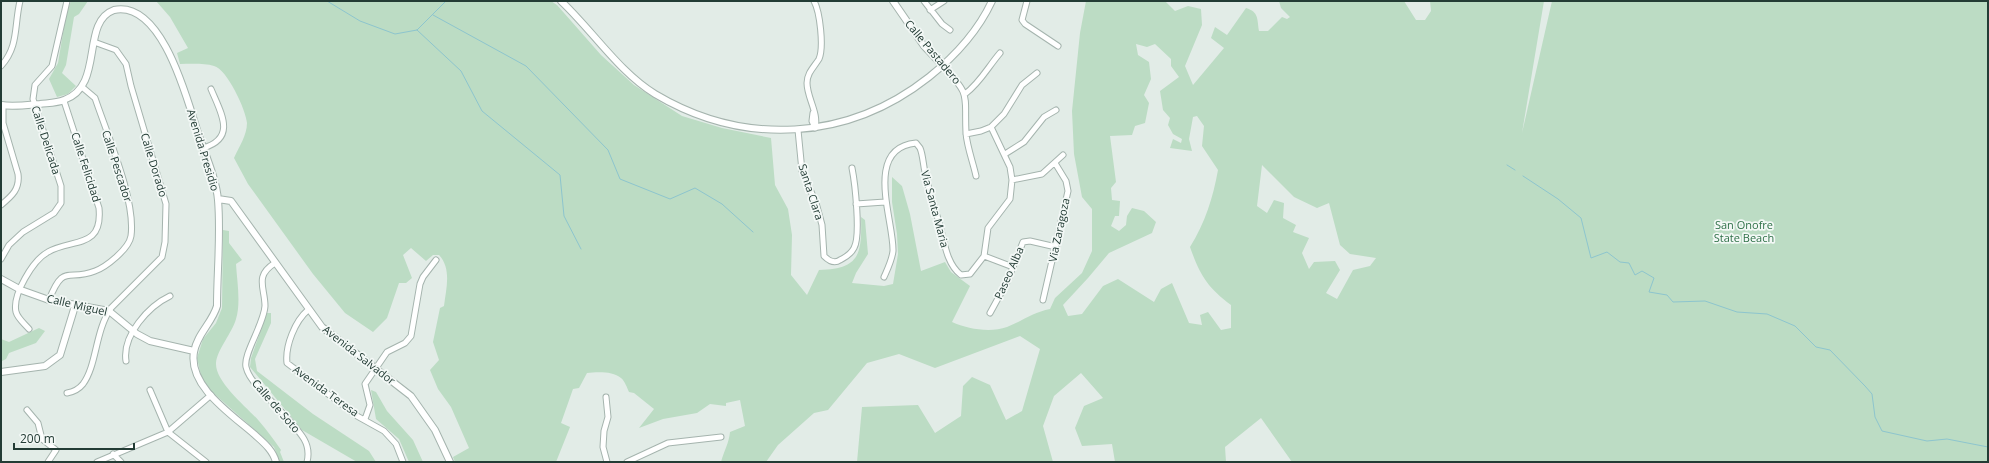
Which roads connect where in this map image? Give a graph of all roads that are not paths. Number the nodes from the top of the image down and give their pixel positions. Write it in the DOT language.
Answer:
graph roads {
  1 [pos="20,1"];
  2 [pos="67,1"];
  3 [pos="561,1"];
  4 [pos="814,1"];
  5 [pos="893,1"];
  6 [pos="924,1"];
  7 [pos="944,1"];
  8 [pos="992,1"];
  9 [pos="1027,1"];
  10 [pos="930,10"];
  11 [pos="950,30"];
  12 [pos="94,42"];
  13 [pos="1058,46"];
  14 [pos="1000,53"];
  15 [pos="1,66"];
  16 [pos="943,66"];
  17 [pos="1037,73"];
  18 [pos="82,86"];
  19 [pos="211,89"];
  20 [pos="965,94"];
  21 [pos="64,101"];
  22 [pos="34,104"];
  23 [pos="2,105"];
  24 [pos="1056,110"];
  25 [pos="991,127"];
  26 [pos="815,128"];
  27 [pos="798,130"];
  28 [pos="966,134"];
  29 [pos="203,148"];
  30 [pos="1005,154"];
  31 [pos="1063,155"];
  32 [pos="1055,163"];
  33 [pos="852,168"];
  34 [pos="976,176"];
  35 [pos="1012,180"];
  36 [pos="218,199"];
  37 [pos="885,202"];
  38 [pos="856,204"];
  39 [pos="1,205"];
  40 [pos="1056,247"];
  41 [pos="984,256"];
  42 [pos="1,259"];
  43 [pos="436,260"];
  44 [pos="275,263"];
  45 [pos="1013,267"];
  46 [pos="884,277"];
  47 [pos="1,280"];
  48 [pos="21,290"];
  49 [pos="170,296"];
  50 [pos="48,300"];
  51 [pos="1043,300"];
  52 [pos="75,306"];
  53 [pos="308,310"];
  54 [pos="109,311"];
  55 [pos="990,313"];
  56 [pos="29,329"];
  57 [pos="132,330"];
  58 [pos="194,351"];
  59 [pos="126,361"];
  60 [pos="376,367"];
  61 [pos="1,372"];
  62 [pos="150,390"];
  63 [pos="67,393"];
  64 [pos="211,395"];
  65 [pos="606,397"];
  66 [pos="27,410"];
  67 [pos="365,419"];
  68 [pos="168,432"];
  69 [pos="721,437"];
  70 [pos="113,454"];
  71 [pos="48,462"];
  72 [pos="97,462"];
  73 [pos="120,462"];
  74 [pos="206,462"];
  75 [pos="276,462"];
  76 [pos="308,462"];
  77 [pos="403,462"];
  78 [pos="450,462"];
  79 [pos="607,462"];
  80 [pos="627,462"];
  1 -- 15 [label="street"];
  2 -- 22 [label="street, Calle Delicada"];
  3 -- 27 [label="street"];
  4 -- 26 [label="street"];
  5 -- 16 [label="street, Calle Pastadero"];
  6 -- 10 [label="street"];
  7 -- 10 [label="street"];
  8 -- 16 [label="street"];
  9 -- 13 [label="street"];
  10 -- 11 [label="street"];
  12 -- 18 [label="street, Avenida Presidio"];
  12 -- 29 [label="street, Avenida Presidio"];
  12 -- 54 [label="street, Calle Dorado"];
  14 -- 20 [label="street"];
  16 -- 20 [label="street, Calle Pastadero"];
  16 -- 26 [label="street"];
  17 -- 25 [label="street"];
  18 -- 21 [label="street, Avenida Presidio"];
  18 -- 50 [label="street, Calle Pescador"];
  19 -- 29 [label="street"];
  20 -- 28 [label="street, Calle Pastadero"];
  21 -- 22 [label="street"];
  21 -- 48 [label="street, Calle Felicidad"];
  22 -- 23 [label="street"];
  22 -- 42 [label="street, Calle Delicada"];
  23 -- 39 [label="street"];
  24 -- 30 [label="street"];
  25 -- 28 [label="street"];
  25 -- 30 [label="street, Via Santa Maria"];
  26 -- 27 [label="street"];
  27 -- 38 [label="street, Santa Clara"];
  28 -- 34 [label="street, Calle Pastadero"];
  29 -- 36 [label="street, Avenida Presidio"];
  30 -- 35 [label="street, Via Santa Maria"];
  31 -- 32 [label="street"];
  32 -- 35 [label="street"];
  32 -- 40 [label="street, Via Zaragoza"];
  33 -- 38 [label="street, Santa Clara"];
  35 -- 41 [label="street, Via Santa Maria"];
  36 -- 44 [label="street, Avenida Salvador"];
  36 -- 58 [label="street, Avenida Presidio"];
  37 -- 38 [label="street"];
  37 -- 41 [label="street, Via Santa Maria"];
  37 -- 46 [label="street, Via Santa Maria"];
  40 -- 45 [label="street, Paseo Alba"];
  40 -- 51 [label="street, Via Zaragoza"];
  41 -- 45 [label="street"];
  43 -- 60 [label="street"];
  44 -- 53 [label="street, Avenida Salvador"];
  44 -- 76 [label="street, Calle de Soto"];
  45 -- 55 [label="street, Paseo Alba"];
  47 -- 48 [label="street, Calle Miguel"];
  48 -- 50 [label="street, Calle Miguel"];
  48 -- 56 [label="street, Calle Felicidad"];
  49 -- 57 [label="street"];
  50 -- 52 [label="street, Calle Miguel"];
  52 -- 54 [label="street, Calle Miguel"];
  52 -- 61 [label="street"];
  53 -- 60 [label="street, Avenida Salvador"];
  53 -- 67 [label="street, Avenida Teresa"];
  54 -- 57 [label="street, Calle Miguel"];
  54 -- 63 [label="street, Calle Dorado"];
  57 -- 58 [label="street, Calle Miguel"];
  57 -- 59 [label="street"];
  58 -- 64 [label="street, Avenida Presidio"];
  60 -- 67 [label="street"];
  60 -- 78 [label="street, Avenida Salvador"];
  62 -- 68 [label="street"];
  64 -- 68 [label="street"];
  64 -- 75 [label="street, Avenida Presidio"];
  65 -- 79 [label="street"];
  66 -- 71 [label="street"];
  67 -- 77 [label="street, Avenida Teresa"];
  68 -- 70 [label="street"];
  68 -- 74 [label="street"];
  69 -- 80 [label="street"];
  70 -- 72 [label="street"];
  70 -- 73 [label="street"];
}
